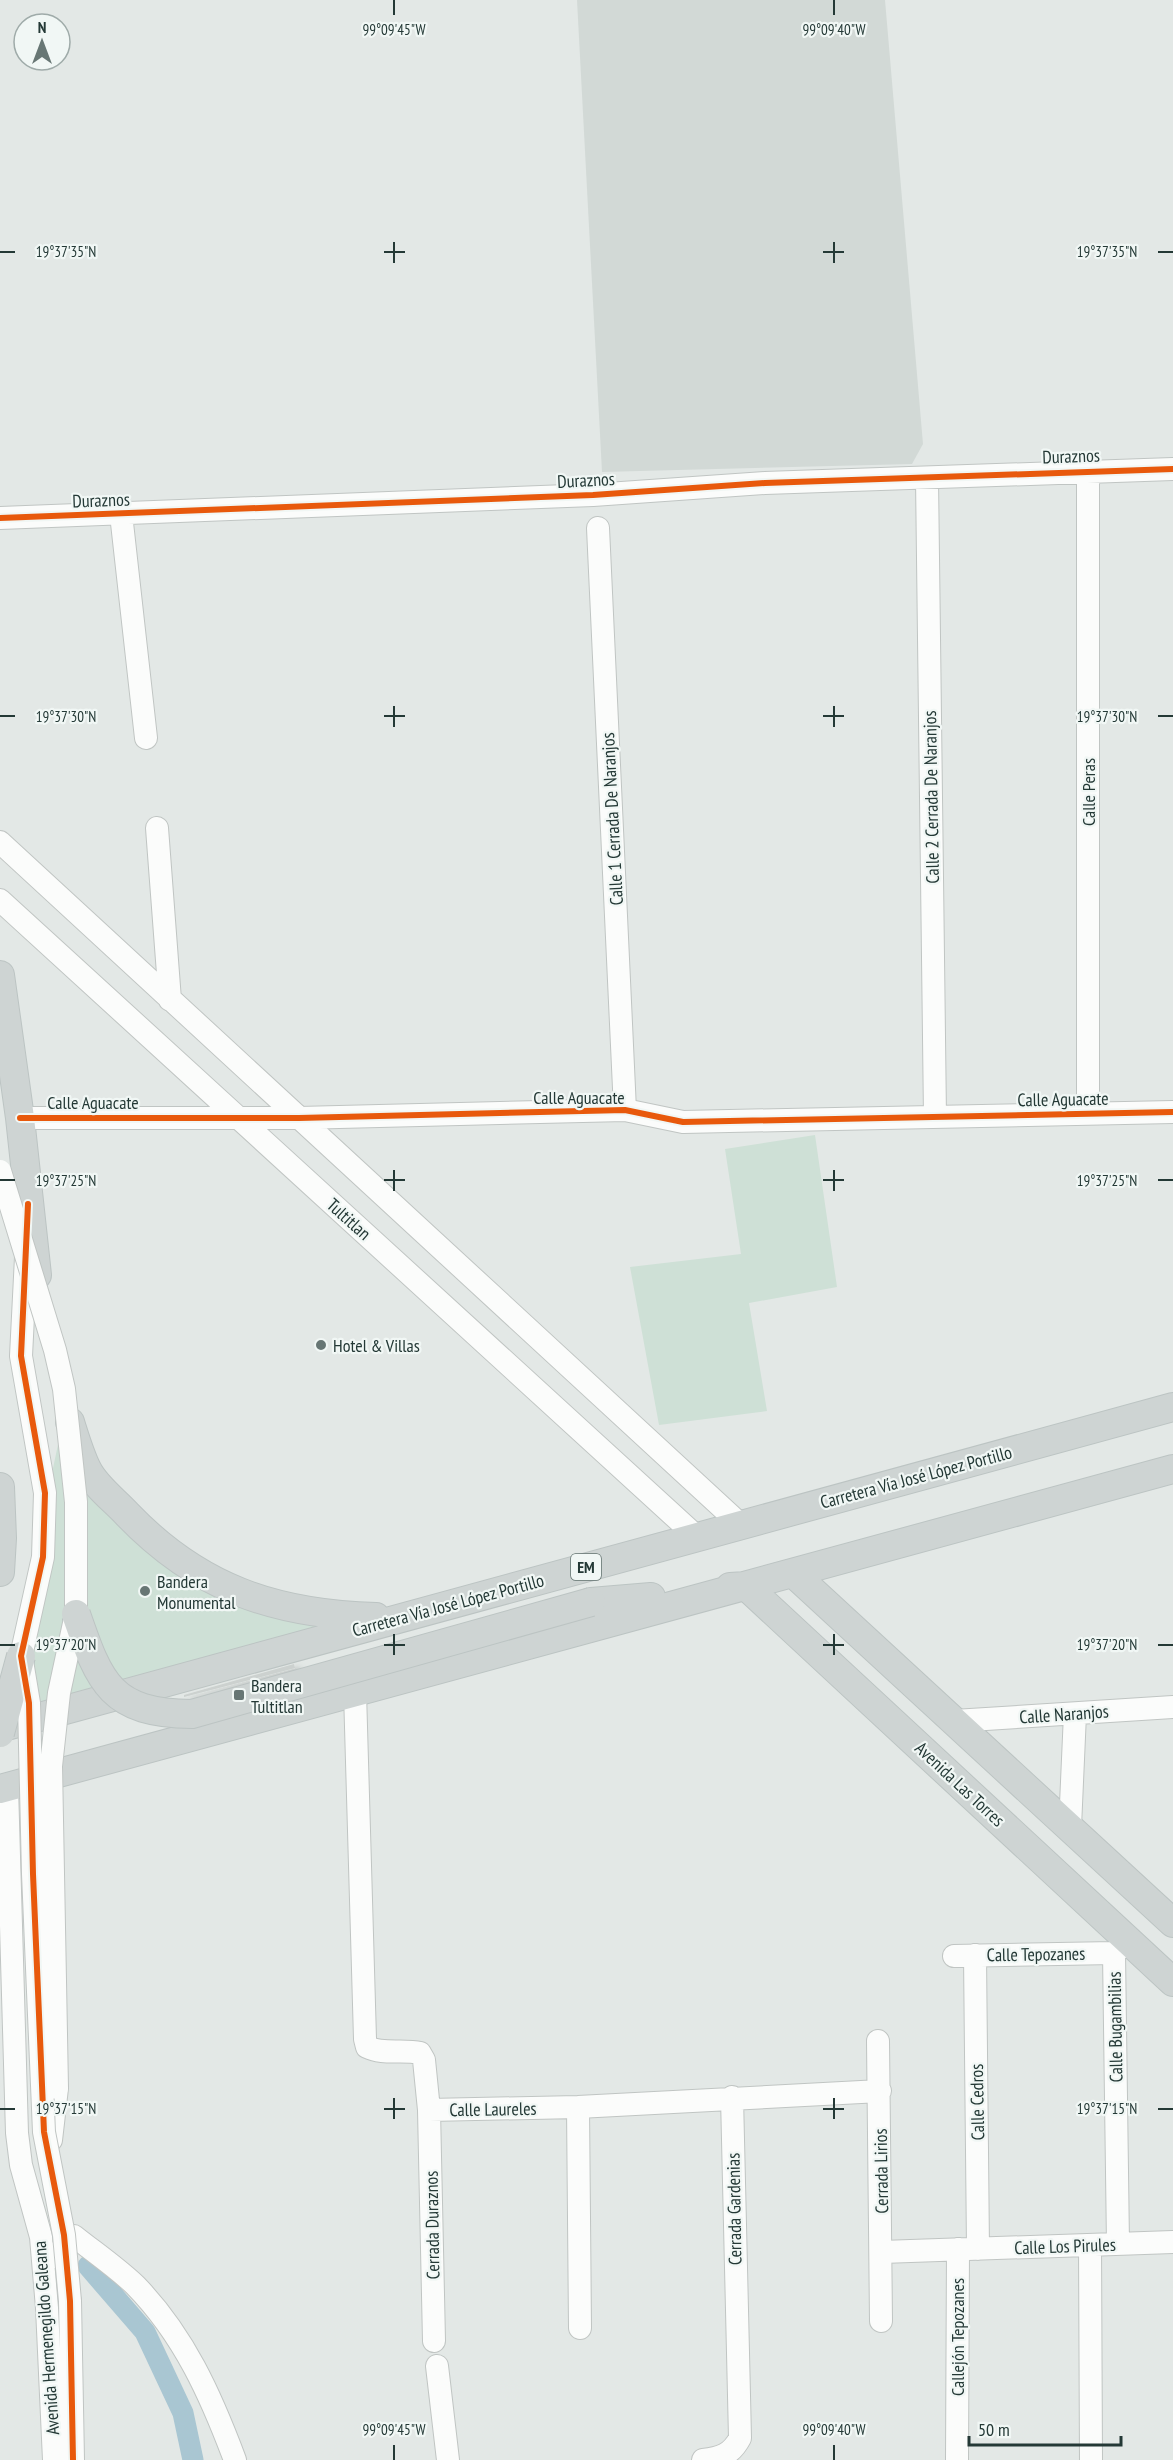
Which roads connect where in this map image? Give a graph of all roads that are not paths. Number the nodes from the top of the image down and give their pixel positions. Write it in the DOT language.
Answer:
graph roads {
  1 [pos="1173,469"];
  2 [pos="1088,470"];
  3 [pos="927,478"];
  4 [pos="121,514"];
  5 [pos="0,518"];
  6 [pos="598,528"];
  7 [pos="146,738"];
  8 [pos="157,828"];
  9 [pos="0,842"];
  10 [pos="0,900"];
  11 [pos="0,975"];
  12 [pos="170,1000"];
  13 [pos="625,1110"];
  14 [pos="1173,1112"];
  15 [pos="1088,1113"];
  16 [pos="237,1116"];
  17 [pos="935,1117"];
  18 [pos="20,1118"];
  19 [pos="298,1118"];
  20 [pos="0,1172"];
  21 [pos="28,1203"];
  22 [pos="1173,1407"];
  23 [pos="1173,1469"];
  24 [pos="0,1487"];
  25 [pos="741,1525"];
  26 [pos="697,1537"];
  27 [pos="0,1572"];
  28 [pos="793,1573"];
  29 [pos="746,1586"];
  30 [pos="76,1614"];
  31 [pos="402,1618"];
  32 [pos="21,1656"];
  33 [pos="355,1692"];
  34 [pos="1173,1707"];
  35 [pos="1075,1713"];
  36 [pos="954,1720"];
  37 [pos="0,1730"];
  38 [pos="3,1788"];
  39 [pos="1070,1827"];
  40 [pos="1173,1923"];
  41 [pos="1122,1947"];
  42 [pos="965,1955"];
  43 [pos="1173,1982"];
  44 [pos="878,2041"];
  45 [pos="880,2091"];
  46 [pos="732,2097"];
  47 [pos="578,2107"];
  48 [pos="429,2110"];
  49 [pos="41,2237"];
  50 [pos="1173,2242"];
  51 [pos="1118,2244"];
  52 [pos="1090,2245"];
  53 [pos="968,2249"];
  54 [pos="882,2252"];
  55 [pos="44,2269"];
  56 [pos="881,2321"];
  57 [pos="580,2328"];
  58 [pos="434,2341"];
  59 [pos="437,2366"];
  60 [pos="54,2460"];
  61 [pos="74,2460"];
  62 [pos="235,2460"];
  63 [pos="448,2460"];
  64 [pos="703,2460"];
  65 [pos="957,2460"];
  66 [pos="1091,2460"];
  1 -- 2 [label="street, Duraznos"];
  2 -- 3 [label="street, Duraznos"];
  2 -- 15 [label="street, Calle Peras"];
  3 -- 4 [label="street, Duraznos"];
  3 -- 17 [label="street, Calle 2 Cerrada De Naranjos"];
  4 -- 5 [label="street, Duraznos"];
  4 -- 7 [label="street"];
  6 -- 13 [label="street, Calle 1 Cerrada De Naranjos"];
  8 -- 12 [label="street"];
  9 -- 12 [label="street"];
  10 -- 16 [label="street, Tultitlan"];
  11 -- 18 [label="main road"];
  12 -- 19 [label="street"];
  13 -- 17 [label="street, Calle Aguacate"];
  13 -- 19 [label="street, Calle Aguacate"];
  14 -- 15 [label="street, Calle Aguacate"];
  15 -- 17 [label="street, Calle Aguacate"];
  16 -- 18 [label="street, Calle Aguacate"];
  16 -- 19 [label="street, Calle Aguacate"];
  16 -- 26 [label="street, Tultitlan"];
  18 -- 21 [label="main road"];
  19 -- 25 [label="street"];
  20 -- 30 [label="street, bridge"];
  21 -- 31 [label="main road"];
  21 -- 32 [label="street"];
  22 -- 25 [label="main road, Carretera Vía José López Portillo / EM"];
  23 -- 28 [label="main road"];
  24 -- 27 [label="main road"];
  25 -- 26 [label="main road, Carretera Vía José López Portillo / EM"];
  26 -- 31 [label="main road, Carretera Vía José López Portillo / EM"];
  28 -- 29 [label="main road"];
  28 -- 36 [label="main road"];
  29 -- 30 [label="main road, bridge"];
  29 -- 33 [label="main road"];
  29 -- 41 [label="main road, Avenida Las Torres"];
  30 -- 49 [label="street, bridge"];
  31 -- 37 [label="main road, Carretera Vía José López Portillo / EM"];
  32 -- 37 [label="main road, bridge"];
  32 -- 61 [label="street, bridge"];
  33 -- 38 [label="main road"];
  33 -- 48 [label="street, Calle Laureles"];
  34 -- 35 [label="street, Calle Naranjos"];
  35 -- 36 [label="street, Calle Naranjos"];
  35 -- 39 [label="street"];
  36 -- 39 [label="main road"];
  38 -- 49 [label="street, Avenida Hermenegildo Galeana"];
  39 -- 40 [label="main road"];
  41 -- 42 [label="street, Calle Tepozanes"];
  41 -- 43 [label="main road, Avenida Las Torres"];
  41 -- 51 [label="street, Calle Bugambilias"];
  42 -- 53 [label="street, Calle Cedros"];
  44 -- 45 [label="street, Cerrada Lirios"];
  45 -- 46 [label="street, Calle Laureles"];
  45 -- 54 [label="street, Cerrada Lirios"];
  46 -- 47 [label="street, Calle Laureles"];
  46 -- 64 [label="street, Cerrada Gardenias"];
  47 -- 48 [label="street, Calle Laureles"];
  47 -- 57 [label="street"];
  48 -- 58 [label="street, Cerrada Duraznos"];
  49 -- 55 [label="street, Avenida Hermenegildo Galeana"];
  50 -- 51 [label="street, Calle Los Pirules"];
  51 -- 52 [label="street, Calle Los Pirules"];
  52 -- 53 [label="street, Calle Los Pirules"];
  52 -- 66 [label="street"];
  53 -- 54 [label="street, Calle Los Pirules"];
  53 -- 65 [label="street, Callejón Tepozanes"];
  54 -- 56 [label="street, Cerrada Lirios"];
  55 -- 60 [label="street, Avenida Hermenegildo Galeana"];
  55 -- 62 [label="street"];
  59 -- 63 [label="street"];
}
